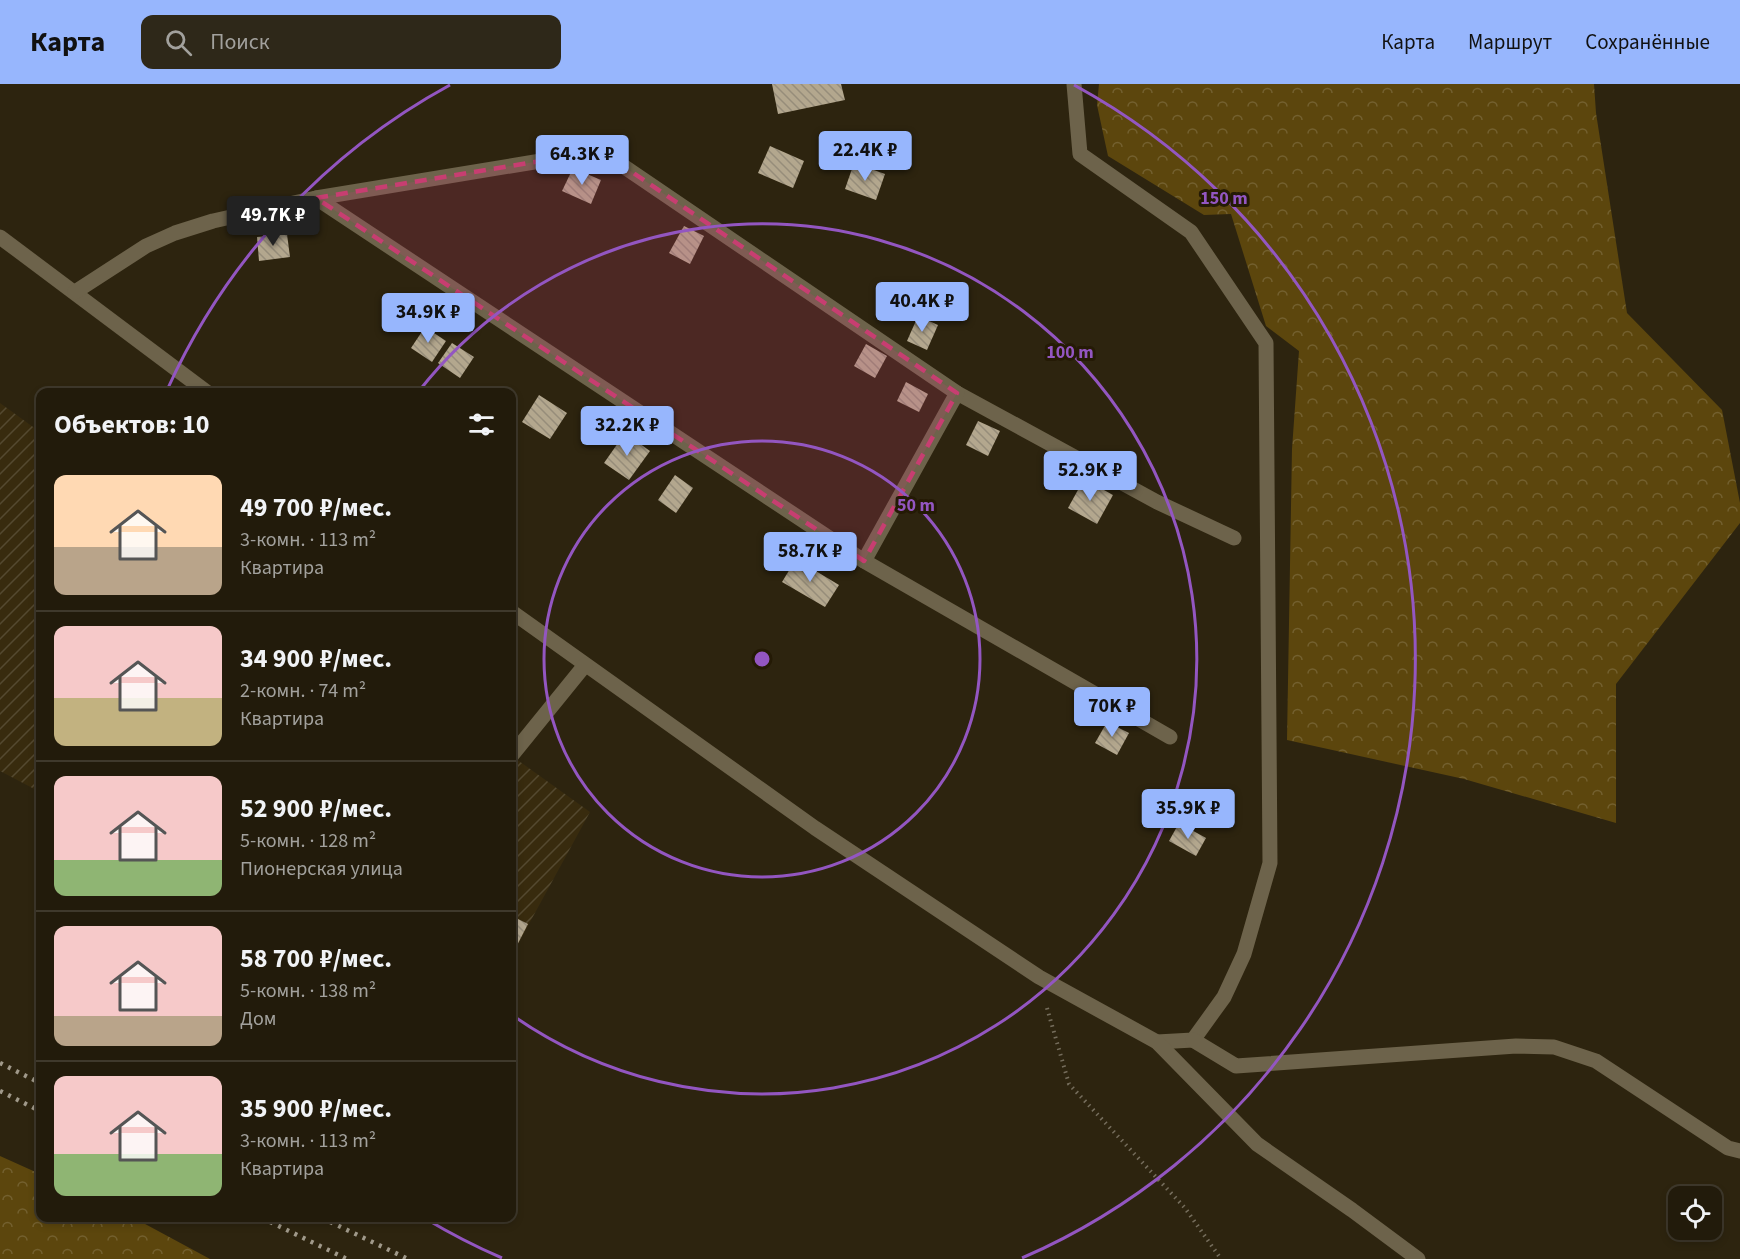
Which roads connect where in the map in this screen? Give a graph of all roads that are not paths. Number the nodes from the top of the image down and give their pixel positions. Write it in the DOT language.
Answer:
graph roads {
  1 [pos="1074,84"];
  2 [pos="316,198"];
  3 [pos="0,237"];
  4 [pos="75,292"];
  5 [pos="201,388"];
  6 [pos="957,393"];
  7 [pos="1234,538"];
  8 [pos="864,561"];
  9 [pos="516,615"];
  10 [pos="585,664"];
  11 [pos="1170,737"];
  12 [pos="516,750"];
  13 [pos="1192,1040"];
  14 [pos="1157,1042"];
  15 [pos="1740,1151"];
  16 [pos="1418,1259"];
  1 -- 13 [label="street"];
  2 -- 4 [label="street"];
  2 -- 6 [label="street"];
  2 -- 8 [label="street"];
  3 -- 4 [label="street"];
  4 -- 5 [label="street"];
  6 -- 7 [label="street"];
  6 -- 8 [label="street"];
  8 -- 11 [label="street"];
  9 -- 10 [label="street"];
  10 -- 12 [label="street"];
  10 -- 14 [label="street"];
  13 -- 14 [label="street"];
  13 -- 15 [label="street"];
  14 -- 16 [label="street"];
}
